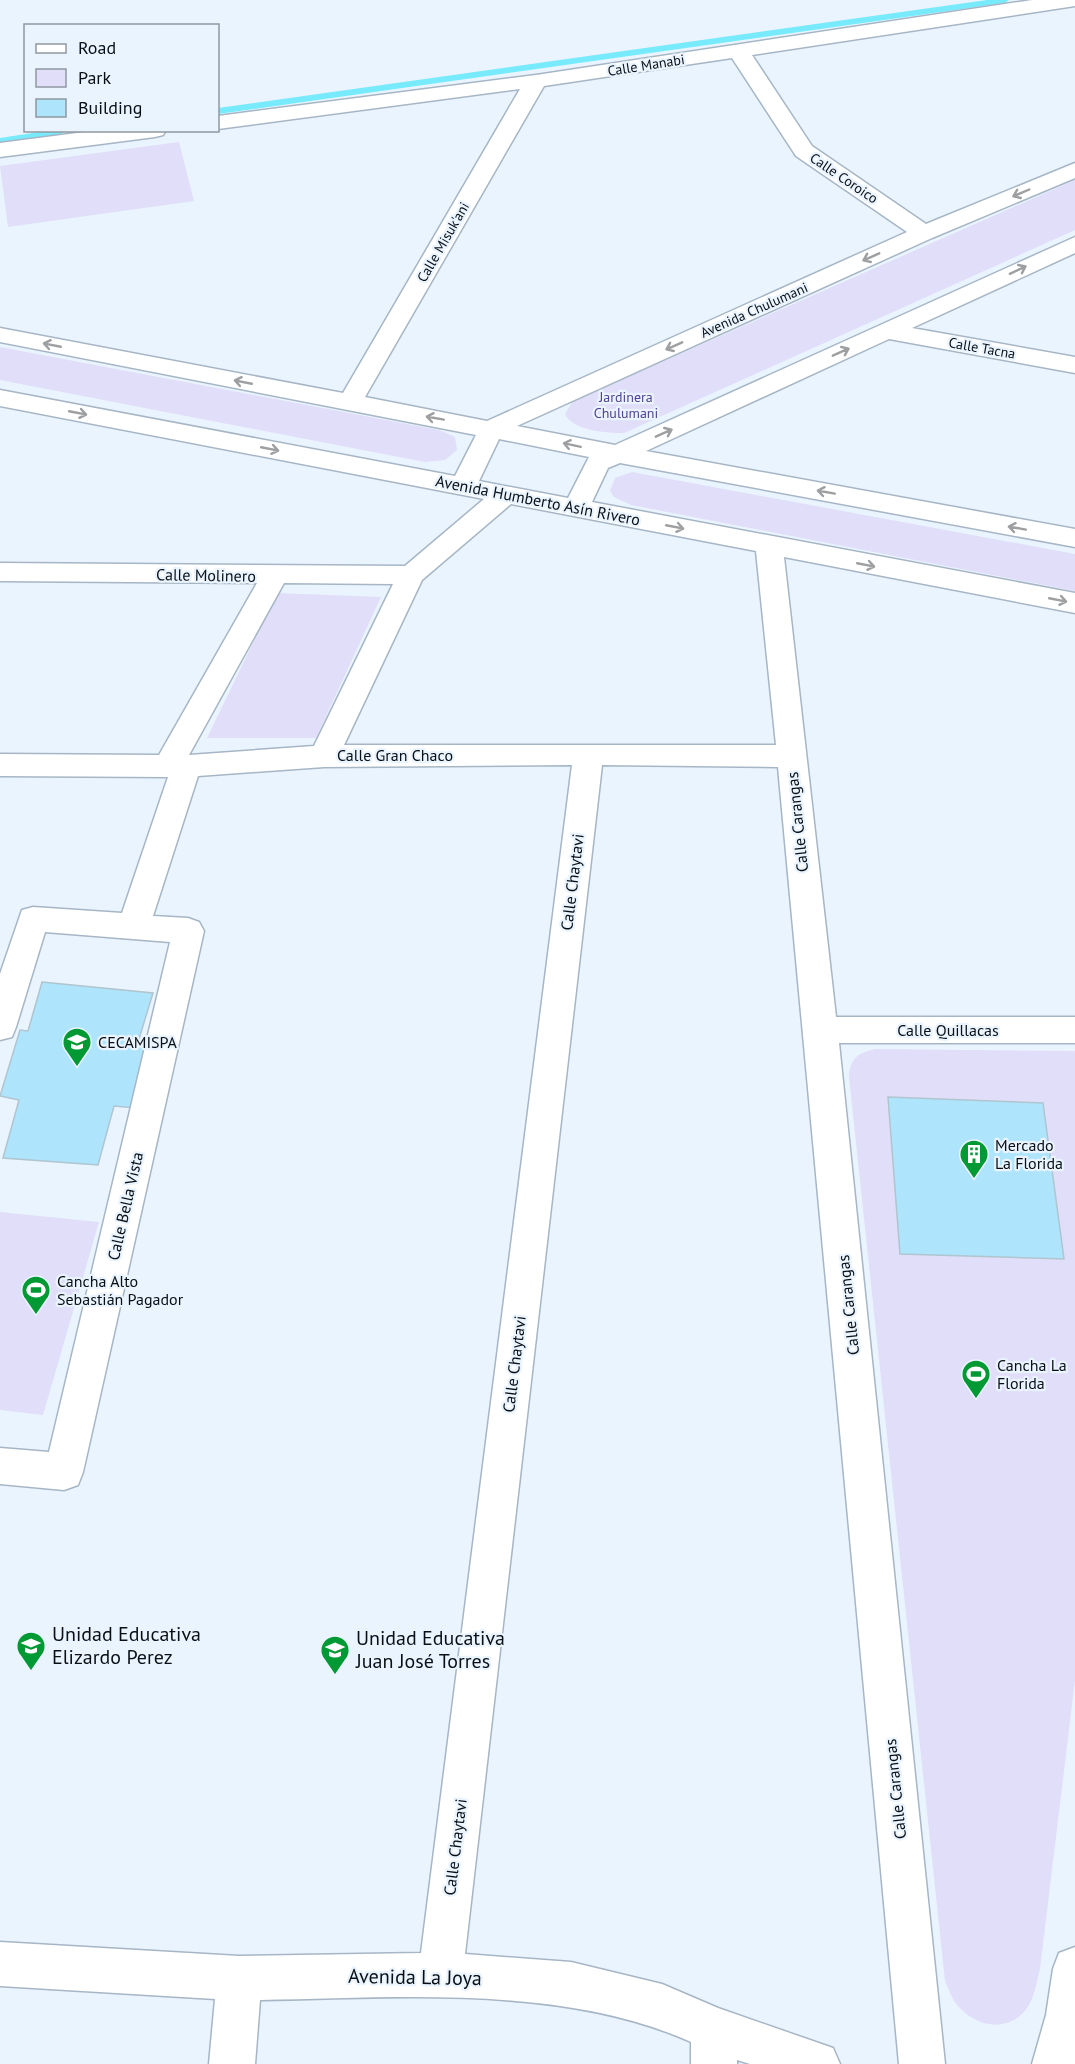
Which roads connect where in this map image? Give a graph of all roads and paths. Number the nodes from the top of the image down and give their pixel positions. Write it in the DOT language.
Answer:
graph roads {
  1 [pos="1073,0"];
  2 [pos="738,51"];
  3 [pos="536,81"];
  4 [pos="219,122"];
  5 [pos="140,132"];
  6 [pos="0,150"];
  7 [pos="1075,170"];
  8 [pos="924,233"];
  9 [pos="1075,244"];
  10 [pos="1,330"];
  11 [pos="888,331"];
  12 [pos="1075,365"];
  13 [pos="0,398"];
  14 [pos="350,402"];
  15 [pos="492,428"];
  16 [pos="618,454"];
  17 [pos="464,485"];
  18 [pos="507,493"];
  19 [pos="576,508"];
  20 [pos="1075,538"];
  21 [pos="769,546"];
  22 [pos="0,572"];
  23 [pos="275,575"];
  24 [pos="411,575"];
  25 [pos="1075,603"];
  26 [pos="588,754"];
  27 [pos="324,756"];
  28 [pos="790,756"];
  29 [pos="0,765"];
  30 [pos="177,766"];
  31 [pos="134,926"];
  32 [pos="0,1027"];
  33 [pos="821,1030"];
  34 [pos="1075,1030"];
  35 [pos="0,1466"];
  36 [pos="0,1964"];
  37 [pos="1075,1969"];
  38 [pos="440,1975"];
  39 [pos="239,1978"];
  40 [pos="713,2046"];
  41 [pos="232,2064"];
  42 [pos="817,2064"];
  43 [pos="922,2064"];
  44 [pos="1054,2064"];
  1 -- 2 [label="street, Calle Manabi"];
  2 -- 3 [label="street, Calle Manabi"];
  2 -- 8 [label="street, Calle Coroico"];
  3 -- 4 [label="street, Calle Manabi"];
  3 -- 14 [label="street, Calle Misuk'ani"];
  5 -- 6 [label="street"];
  7 -- 8 [label="street, Avenida Chulumani, one-way"];
  8 -- 15 [label="street, Avenida Chulumani, one-way"];
  11 -- 9 [label="street, one-way"];
  14 -- 10 [label="street, one-way"];
  11 -- 12 [label="street, Calle Tacna"];
  16 -- 11 [label="street, one-way"];
  13 -- 17 [label="street, Avenida Humberto Asín Rivero, one-way"];
  15 -- 14 [label="street, one-way"];
  16 -- 15 [label="street, one-way"];
  15 -- 17 [label="street"];
  16 -- 19 [label="street"];
  20 -- 16 [label="street, one-way"];
  17 -- 18 [label="street, Avenida Humberto Asín Rivero"];
  18 -- 19 [label="street, Avenida Humberto Asín Rivero"];
  18 -- 24 [label="street"];
  19 -- 21 [label="street, Avenida Humberto Asín Rivero, one-way"];
  21 -- 25 [label="street, Avenida Humberto Asín Rivero, one-way"];
  21 -- 28 [label="street, Calle Carangas"];
  22 -- 23 [label="street, Calle Molinero"];
  23 -- 24 [label="street, Calle Molinero"];
  23 -- 30 [label="street"];
  24 -- 27 [label="street"];
  26 -- 27 [label="street, Calle Gran Chaco"];
  26 -- 28 [label="street, Calle Gran Chaco"];
  26 -- 38 [label="street, Calle Chaytavi"];
  27 -- 30 [label="street, Calle Gran Chaco"];
  28 -- 33 [label="street, Calle Carangas"];
  29 -- 30 [label="street, Calle Gran Chaco"];
  30 -- 31 [label="street"];
  31 -- 32 [label="street, Calle Bella Vista"];
  31 -- 35 [label="street, Calle Bella Vista"];
  33 -- 34 [label="street, Calle Quillacas"];
  33 -- 43 [label="street, Calle Carangas"];
  36 -- 39 [label="street, Avenida La Joya"];
  37 -- 44 [label="street"];
  38 -- 39 [label="street, Avenida La Joya"];
  38 -- 40 [label="street, Avenida La Joya"];
  39 -- 41 [label="street"];
  40 -- 42 [label="street, Avenida La Joya"];
}
